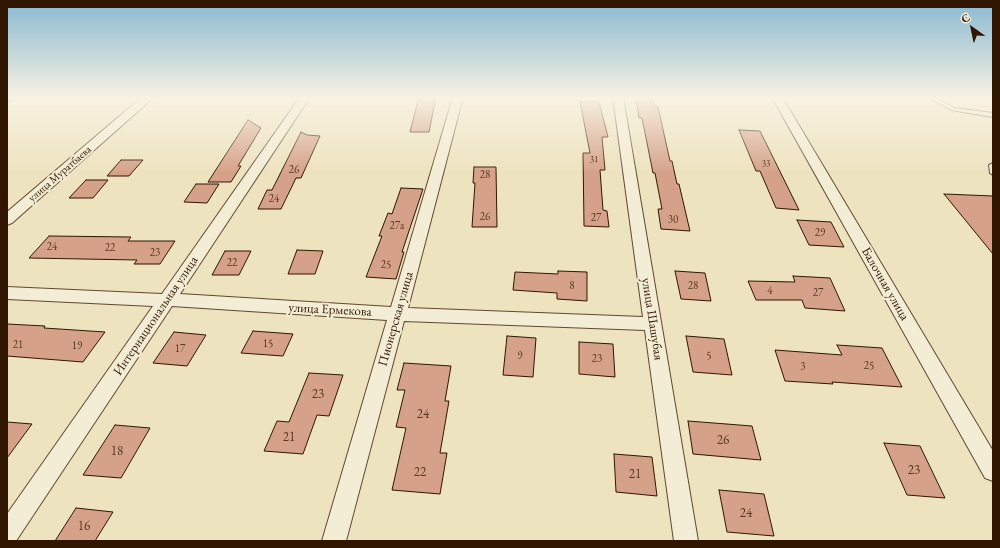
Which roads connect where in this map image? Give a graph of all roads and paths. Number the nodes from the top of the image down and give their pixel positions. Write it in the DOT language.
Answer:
graph roads {
  1 [pos="119,123"];
  2 [pos="288,123"];
  3 [pos="451,123"];
  4 [pos="622,123"];
  5 [pos="792,123"];
  6 [pos="993,165"];
  7 [pos="993,173"];
  8 [pos="7,220"];
  9 [pos="7,293"];
  10 [pos="168,300"];
  11 [pos="398,314"];
  12 [pos="653,324"];
  13 [pos="993,471"];
  14 [pos="7,534"];
  15 [pos="334,541"];
  16 [pos="686,541"];
  1 -- 8 [label="street, улица Муратбаева"];
  2 -- 10 [label="street, Интернациональная улица"];
  3 -- 11 [label="street, Пионерская улица"];
  4 -- 12 [label="street, улица Шашубая"];
  5 -- 13 [label="street, Балочная улица"];
  6 -- 7 [label="lane"];
  9 -- 10 [label="street, улица Ермекова"];
  10 -- 11 [label="street, улица Ермекова"];
  10 -- 14 [label="street, Интернациональная улица"];
  11 -- 12 [label="street, улица Ермекова"];
  11 -- 15 [label="street, Пионерская улица"];
  12 -- 16 [label="street, улица Шашубая"];
}
